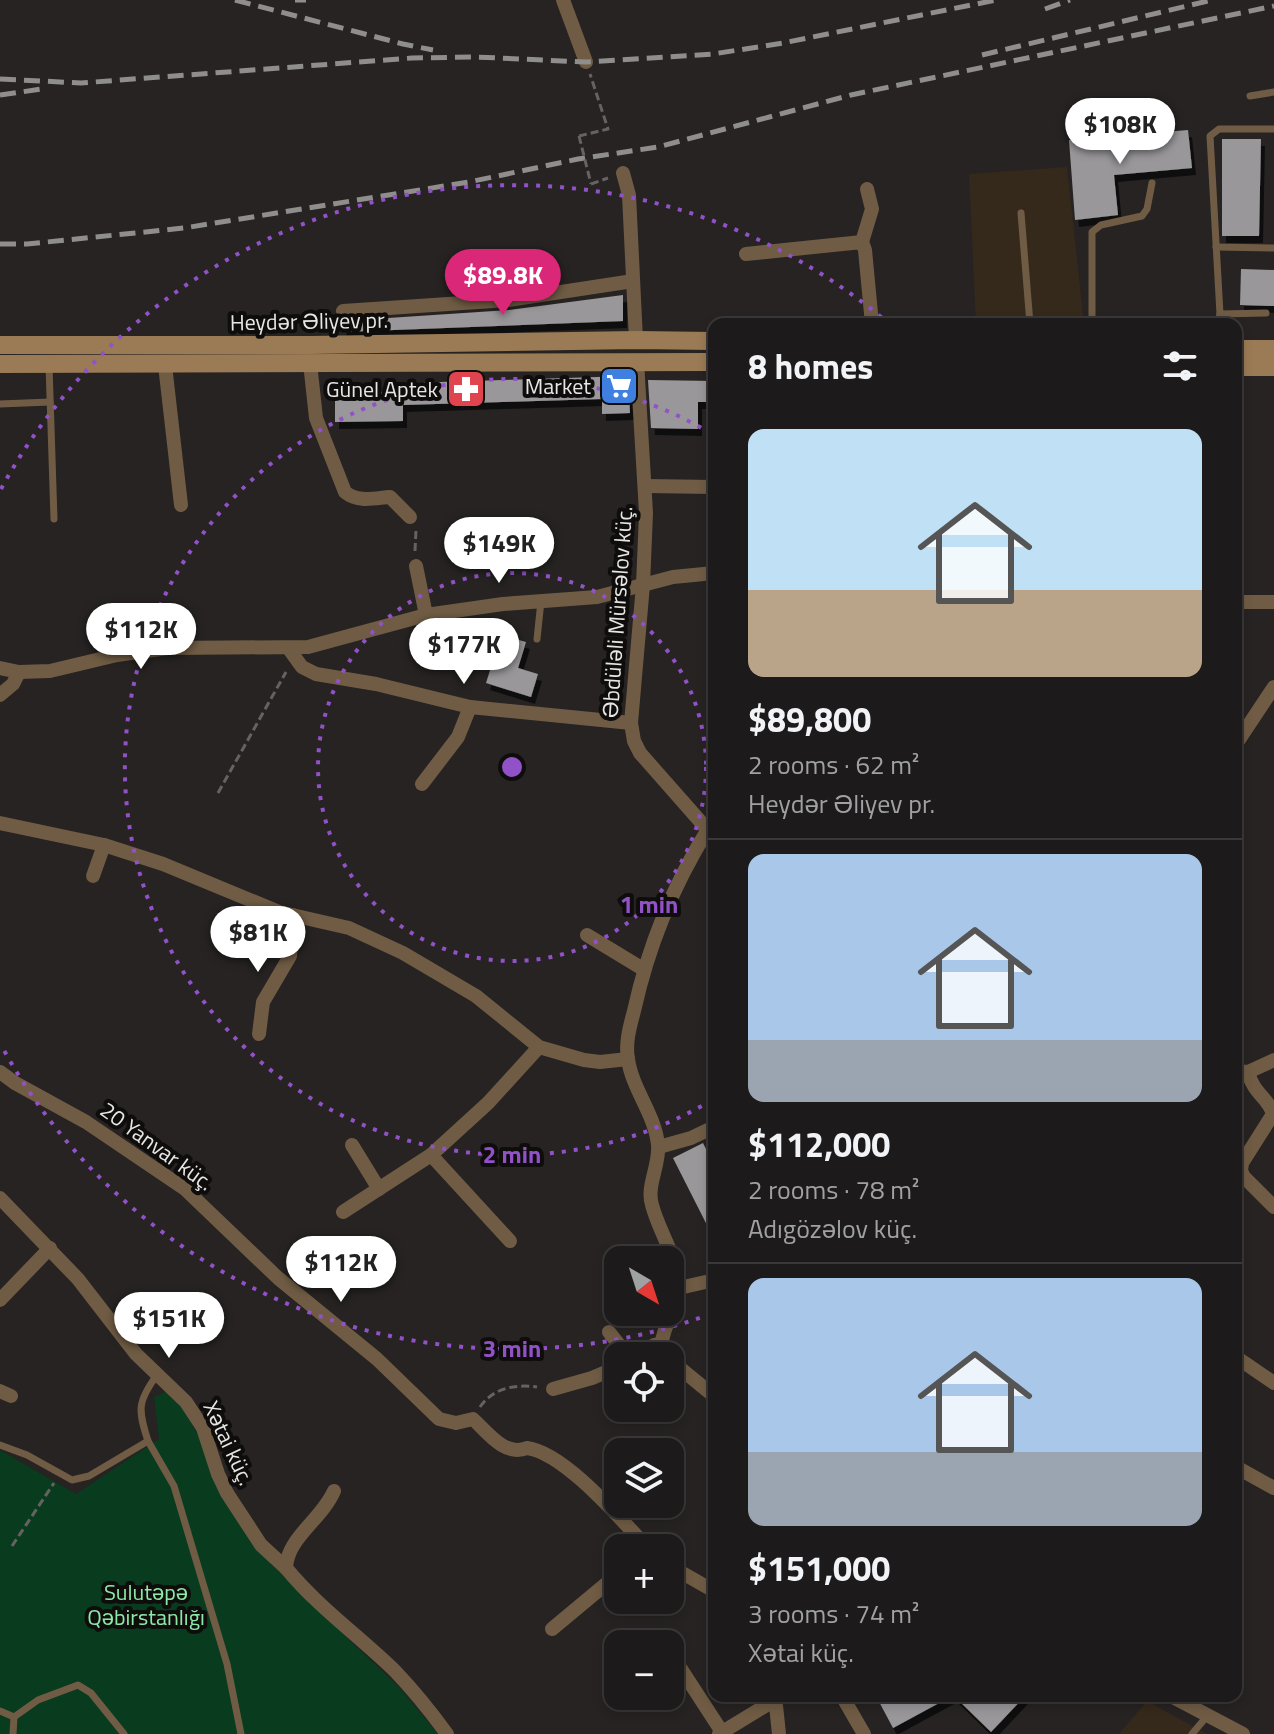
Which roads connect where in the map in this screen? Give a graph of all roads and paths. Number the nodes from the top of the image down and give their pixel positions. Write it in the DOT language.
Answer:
graph roads {
  1 [pos="563,0"];
  2 [pos="586,62"];
  3 [pos="1274,92"];
  4 [pos="1250,96"];
  5 [pos="1274,129"];
  6 [pos="623,173"];
  7 [pos="1152,183"];
  8 [pos="867,189"];
  9 [pos="1021,213"];
  10 [pos="862,242"];
  11 [pos="1216,247"];
  12 [pos="1274,248"];
  13 [pos="746,254"];
  14 [pos="633,281"];
  15 [pos="343,311"];
  16 [pos="1266,313"];
  17 [pos="1220,314"];
  18 [pos="871,318"];
  19 [pos="1030,318"];
  20 [pos="1092,318"];
  21 [pos="1219,318"];
  22 [pos="636,340"];
  23 [pos="708,341"];
  24 [pos="0,345"];
  25 [pos="1242,349"];
  26 [pos="1274,349"];
  27 [pos="637,361"];
  28 [pos="708,362"];
  29 [pos="310,363"];
  30 [pos="0,364"];
  31 [pos="49,365"];
  32 [pos="165,365"];
  33 [pos="1242,367"];
  34 [pos="1274,367"];
  35 [pos="50,402"];
  36 [pos="0,404"];
  37 [pos="646,486"];
  38 [pos="708,487"];
  39 [pos="181,505"];
  40 [pos="410,517"];
  41 [pos="54,519"];
  42 [pos="416,566"];
  43 [pos="708,574"];
  44 [pos="643,585"];
  45 [pos="541,601"];
  46 [pos="1242,602"];
  47 [pos="1274,602"];
  48 [pos="426,615"];
  49 [pos="537,639"];
  50 [pos="292,654"];
  51 [pos="0,668"];
  52 [pos="19,672"];
  53 [pos="1274,687"];
  54 [pos="0,695"];
  55 [pos="470,707"];
  56 [pos="631,723"];
  57 [pos="1242,735"];
  58 [pos="422,784"];
  59 [pos="218,793"];
  60 [pos="0,823"];
  61 [pos="708,831"];
  62 [pos="708,838"];
  63 [pos="104,845"];
  64 [pos="93,876"];
  65 [pos="293,915"];
  66 [pos="587,935"];
  67 [pos="643,969"];
  68 [pos="259,1034"];
  69 [pos="539,1047"];
  70 [pos="628,1059"];
  71 [pos="1274,1060"];
  72 [pos="0,1072"];
  73 [pos="1242,1072"];
  74 [pos="708,1130"];
  75 [pos="352,1145"];
  76 [pos="659,1147"];
  77 [pos="431,1155"];
  78 [pos="1242,1163"];
  79 [pos="1242,1173"];
  80 [pos="379,1189"];
  81 [pos="0,1198"];
  82 [pos="1274,1207"];
  83 [pos="343,1212"];
  84 [pos="510,1241"];
  85 [pos="669,1246"];
  86 [pos="50,1248"];
  87 [pos="708,1281"];
  88 [pos="684,1287"];
  89 [pos="0,1300"];
  90 [pos="609,1332"];
  91 [pos="617,1342"];
  92 [pos="1242,1361"];
  93 [pos="684,1369"];
  94 [pos="604,1373"];
  95 [pos="157,1375"];
  96 [pos="1274,1383"];
  97 [pos="553,1389"];
  98 [pos="708,1391"];
  99 [pos="473,1419"];
  100 [pos="148,1441"];
  101 [pos="0,1445"];
  102 [pos="1242,1470"];
  103 [pos="61,1474"];
  104 [pos="1274,1488"];
  105 [pos="334,1491"];
  106 [pos="634,1534"];
  107 [pos="12,1546"];
  108 [pos="286,1568"];
  109 [pos="684,1574"];
  110 [pos="604,1586"];
  111 [pos="708,1588"];
  112 [pos="552,1629"];
  113 [pos="684,1674"];
  114 [pos="769,1702"];
  115 [pos="775,1702"];
  116 [pos="845,1702"];
  117 [pos="1183,1702"];
  118 [pos="0,1711"];
  119 [pos="1208,1715"];
  120 [pos="14,1717"];
  121 [pos="720,1733"];
  122 [pos="13,1734"];
  123 [pos="124,1734"];
  124 [pos="241,1734"];
  125 [pos="447,1734"];
  126 [pos="779,1734"];
  127 [pos="864,1734"];
  128 [pos="1192,1734"];
  129 [pos="1243,1734"];
  1 -- 2 [label="street"];
  2 -- 6 [label="path, bridge"];
  3 -- 4 [label="lane"];
  5 -- 11 [label="lane"];
  6 -- 14 [label="street"];
  7 -- 20 [label="lane"];
  8 -- 10 [label="street"];
  9 -- 19 [label="lane"];
  10 -- 13 [label="street"];
  10 -- 18 [label="street"];
  11 -- 12 [label="lane"];
  11 -- 17 [label="lane"];
  14 -- 15 [label="street"];
  14 -- 22 [label="street"];
  16 -- 17 [label="lane"];
  17 -- 21 [label="lane"];
  22 -- 23 [label="main road, Heydər Əliyev pr."];
  22 -- 24 [label="main road, Heydər Əliyev pr."];
  25 -- 26 [label="main road"];
  27 -- 28 [label="main road, Heydər Əliyev pr."];
  27 -- 29 [label="main road, Heydər Əliyev pr."];
  27 -- 37 [label="street, Əbdüləli Mürsəlov küç."];
  29 -- 32 [label="main road, Heydər Əliyev pr."];
  29 -- 40 [label="street"];
  30 -- 31 [label="main road, Heydər Əliyev pr."];
  31 -- 32 [label="main road, Heydər Əliyev pr."];
  31 -- 35 [label="lane"];
  32 -- 39 [label="street"];
  33 -- 34 [label="main road"];
  35 -- 36 [label="lane"];
  35 -- 41 [label="lane"];
  37 -- 38 [label="street"];
  37 -- 44 [label="street, Əbdüləli Mürsəlov küç."];
  40 -- 42 [label="path"];
  42 -- 48 [label="street"];
  43 -- 44 [label="street"];
  44 -- 45 [label="street"];
  44 -- 56 [label="street, Əbdüləli Mürsəlov küç."];
  45 -- 48 [label="street"];
  45 -- 49 [label="lane"];
  46 -- 47 [label="street"];
  48 -- 50 [label="street"];
  50 -- 52 [label="street"];
  50 -- 55 [label="street"];
  50 -- 59 [label="path"];
  51 -- 52 [label="street"];
  52 -- 54 [label="street"];
  53 -- 57 [label="street"];
  55 -- 56 [label="street"];
  55 -- 58 [label="street"];
  56 -- 61 [label="street, Əbdüləli Mürsəlov küç."];
  60 -- 63 [label="street"];
  62 -- 67 [label="street"];
  63 -- 64 [label="street"];
  63 -- 65 [label="street"];
  65 -- 68 [label="street"];
  65 -- 69 [label="street"];
  66 -- 67 [label="street"];
  67 -- 70 [label="street"];
  69 -- 70 [label="street"];
  69 -- 77 [label="street"];
  70 -- 76 [label="street"];
  71 -- 73 [label="street"];
  72 -- 99 [label="street, 20 Yanvar küç."];
  73 -- 78 [label="street"];
  74 -- 76 [label="street"];
  75 -- 80 [label="street"];
  76 -- 85 [label="street"];
  77 -- 80 [label="street"];
  77 -- 84 [label="street"];
  79 -- 82 [label="street"];
  80 -- 83 [label="street"];
  81 -- 86 [label="street, Xətai küç."];
  86 -- 89 [label="street"];
  86 -- 95 [label="street, Xətai küç."];
  87 -- 88 [label="street"];
  90 -- 91 [label="street"];
  92 -- 96 [label="street"];
  93 -- 98 [label="street"];
  94 -- 97 [label="street"];
  95 -- 100 [label="lane"];
  95 -- 108 [label="street, Xətai küç."];
  97 -- 99 [label="path"];
  99 -- 106 [label="street"];
  100 -- 103 [label="lane"];
  100 -- 124 [label="lane"];
  101 -- 103 [label="lane"];
  102 -- 104 [label="street"];
  103 -- 107 [label="path"];
  105 -- 108 [label="street"];
  108 -- 125 [label="street, Xətai küç."];
  109 -- 111 [label="street"];
  110 -- 112 [label="street"];
  113 -- 121 [label="street"];
  114 -- 121 [label="street"];
  115 -- 126 [label="street"];
  116 -- 127 [label="street"];
  117 -- 119 [label="street"];
  118 -- 120 [label="lane"];
  119 -- 128 [label="lane"];
  119 -- 129 [label="street"];
  120 -- 122 [label="lane"];
  120 -- 123 [label="lane"];
}
